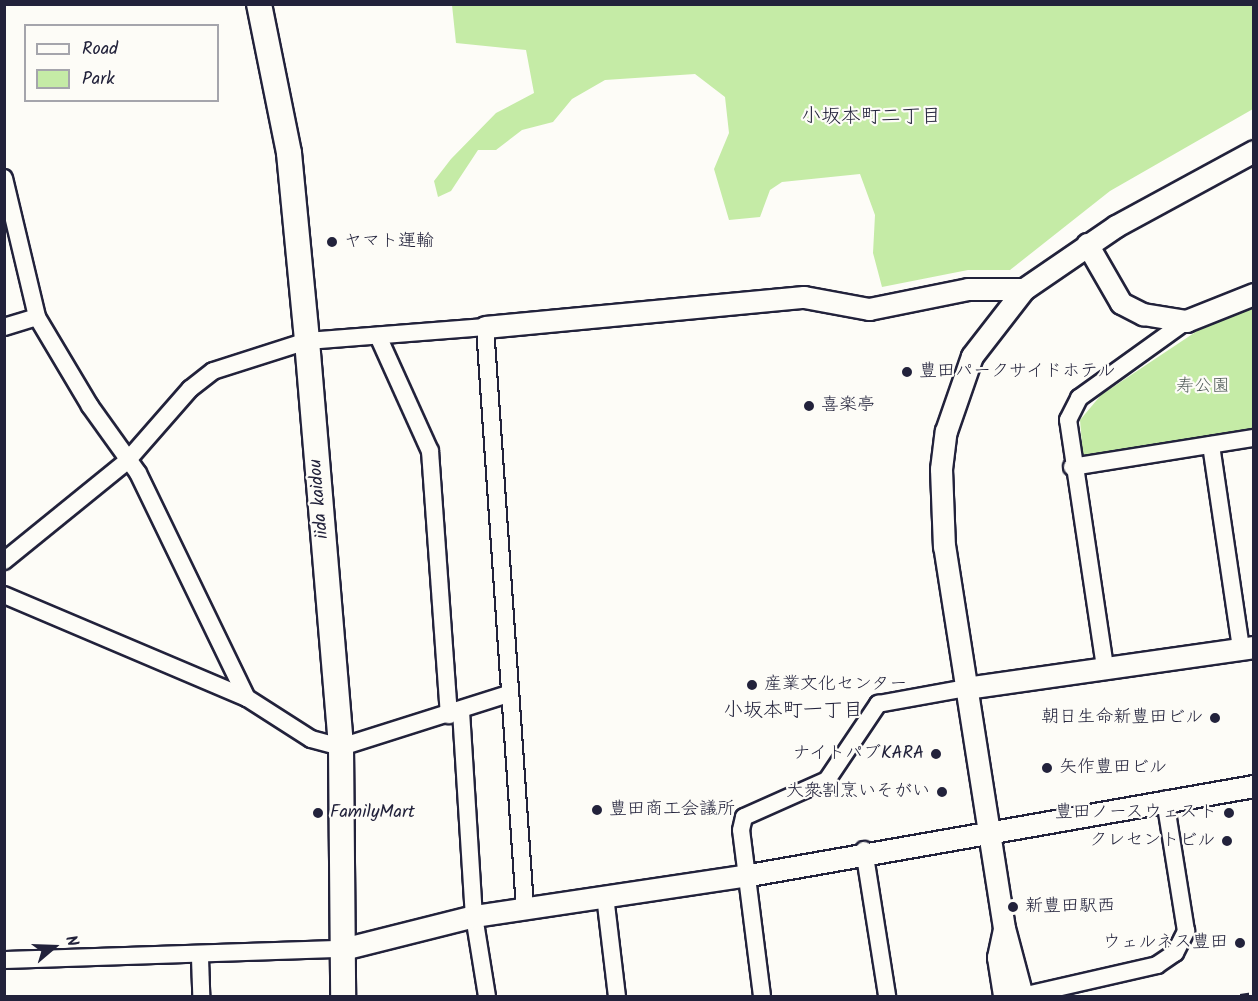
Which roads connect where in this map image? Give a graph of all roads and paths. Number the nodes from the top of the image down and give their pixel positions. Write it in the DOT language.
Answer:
graph roads {
  1 [pos="259,4"];
  2 [pos="1254,151"];
  3 [pos="4,178"];
  4 [pos="1087,244"];
  5 [pos="1024,289"];
  6 [pos="1254,294"];
  7 [pos="37,317"];
  8 [pos="1186,321"];
  9 [pos="4,327"];
  10 [pos="484,327"];
  11 [pos="378,336"];
  12 [pos="307,341"];
  13 [pos="1254,438"];
  14 [pos="1211,445"];
  15 [pos="127,461"];
  16 [pos="1072,467"];
  17 [pos="4,561"];
  18 [pos="4,595"];
  19 [pos="1247,648"];
  20 [pos="1105,667"];
  21 [pos="966,688"];
  22 [pos="508,694"];
  23 [pos="248,698"];
  24 [pos="455,713"];
  25 [pos="341,747"];
  26 [pos="1254,786"];
  27 [pos="1165,800"];
  28 [pos="989,829"];
  29 [pos="864,850"];
  30 [pos="749,875"];
  31 [pos="605,896"];
  32 [pos="525,908"];
  33 [pos="474,916"];
  34 [pos="1004,928"];
  35 [pos="343,950"];
  36 [pos="200,958"];
  37 [pos="4,960"];
  38 [pos="201,996"];
  39 [pos="344,996"];
  40 [pos="487,996"];
  41 [pos="617,996"];
  42 [pos="762,996"];
  43 [pos="887,996"];
  44 [pos="1004,996"];
  45 [pos="1022,996"];
  1 -- 12 [label="main road, iida kaidou"];
  2 -- 4 [label="street"];
  3 -- 7 [label="street"];
  4 -- 5 [label="street"];
  4 -- 8 [label="street"];
  5 -- 10 [label="street"];
  5 -- 21 [label="street"];
  6 -- 8 [label="street"];
  7 -- 9 [label="street"];
  7 -- 15 [label="street"];
  8 -- 16 [label="street"];
  10 -- 11 [label="street"];
  10 -- 22 [label="street"];
  11 -- 12 [label="street"];
  11 -- 24 [label="street"];
  12 -- 15 [label="street"];
  12 -- 25 [label="main road, iida kaidou"];
  13 -- 14 [label="street"];
  14 -- 16 [label="street"];
  14 -- 19 [label="street"];
  15 -- 17 [label="street"];
  15 -- 23 [label="street"];
  16 -- 20 [label="street"];
  18 -- 23 [label="street"];
  19 -- 20 [label="street"];
  20 -- 21 [label="street"];
  21 -- 28 [label="street"];
  21 -- 30 [label="street"];
  22 -- 24 [label="street"];
  22 -- 32 [label="street"];
  23 -- 25 [label="street"];
  24 -- 25 [label="street"];
  24 -- 33 [label="street"];
  25 -- 35 [label="main road, iida kaidou"];
  26 -- 27 [label="street"];
  27 -- 28 [label="street"];
  27 -- 45 [label="street"];
  28 -- 29 [label="street"];
  28 -- 34 [label="street"];
  29 -- 30 [label="street"];
  29 -- 43 [label="street"];
  30 -- 31 [label="street"];
  30 -- 42 [label="street"];
  31 -- 32 [label="street"];
  31 -- 41 [label="street"];
  32 -- 33 [label="street"];
  33 -- 35 [label="street"];
  33 -- 40 [label="street"];
  34 -- 44 [label="street"];
  34 -- 45 [label="street"];
  35 -- 36 [label="street"];
  35 -- 39 [label="main road, iida kaidou"];
  36 -- 37 [label="street"];
  36 -- 38 [label="street"];
}
